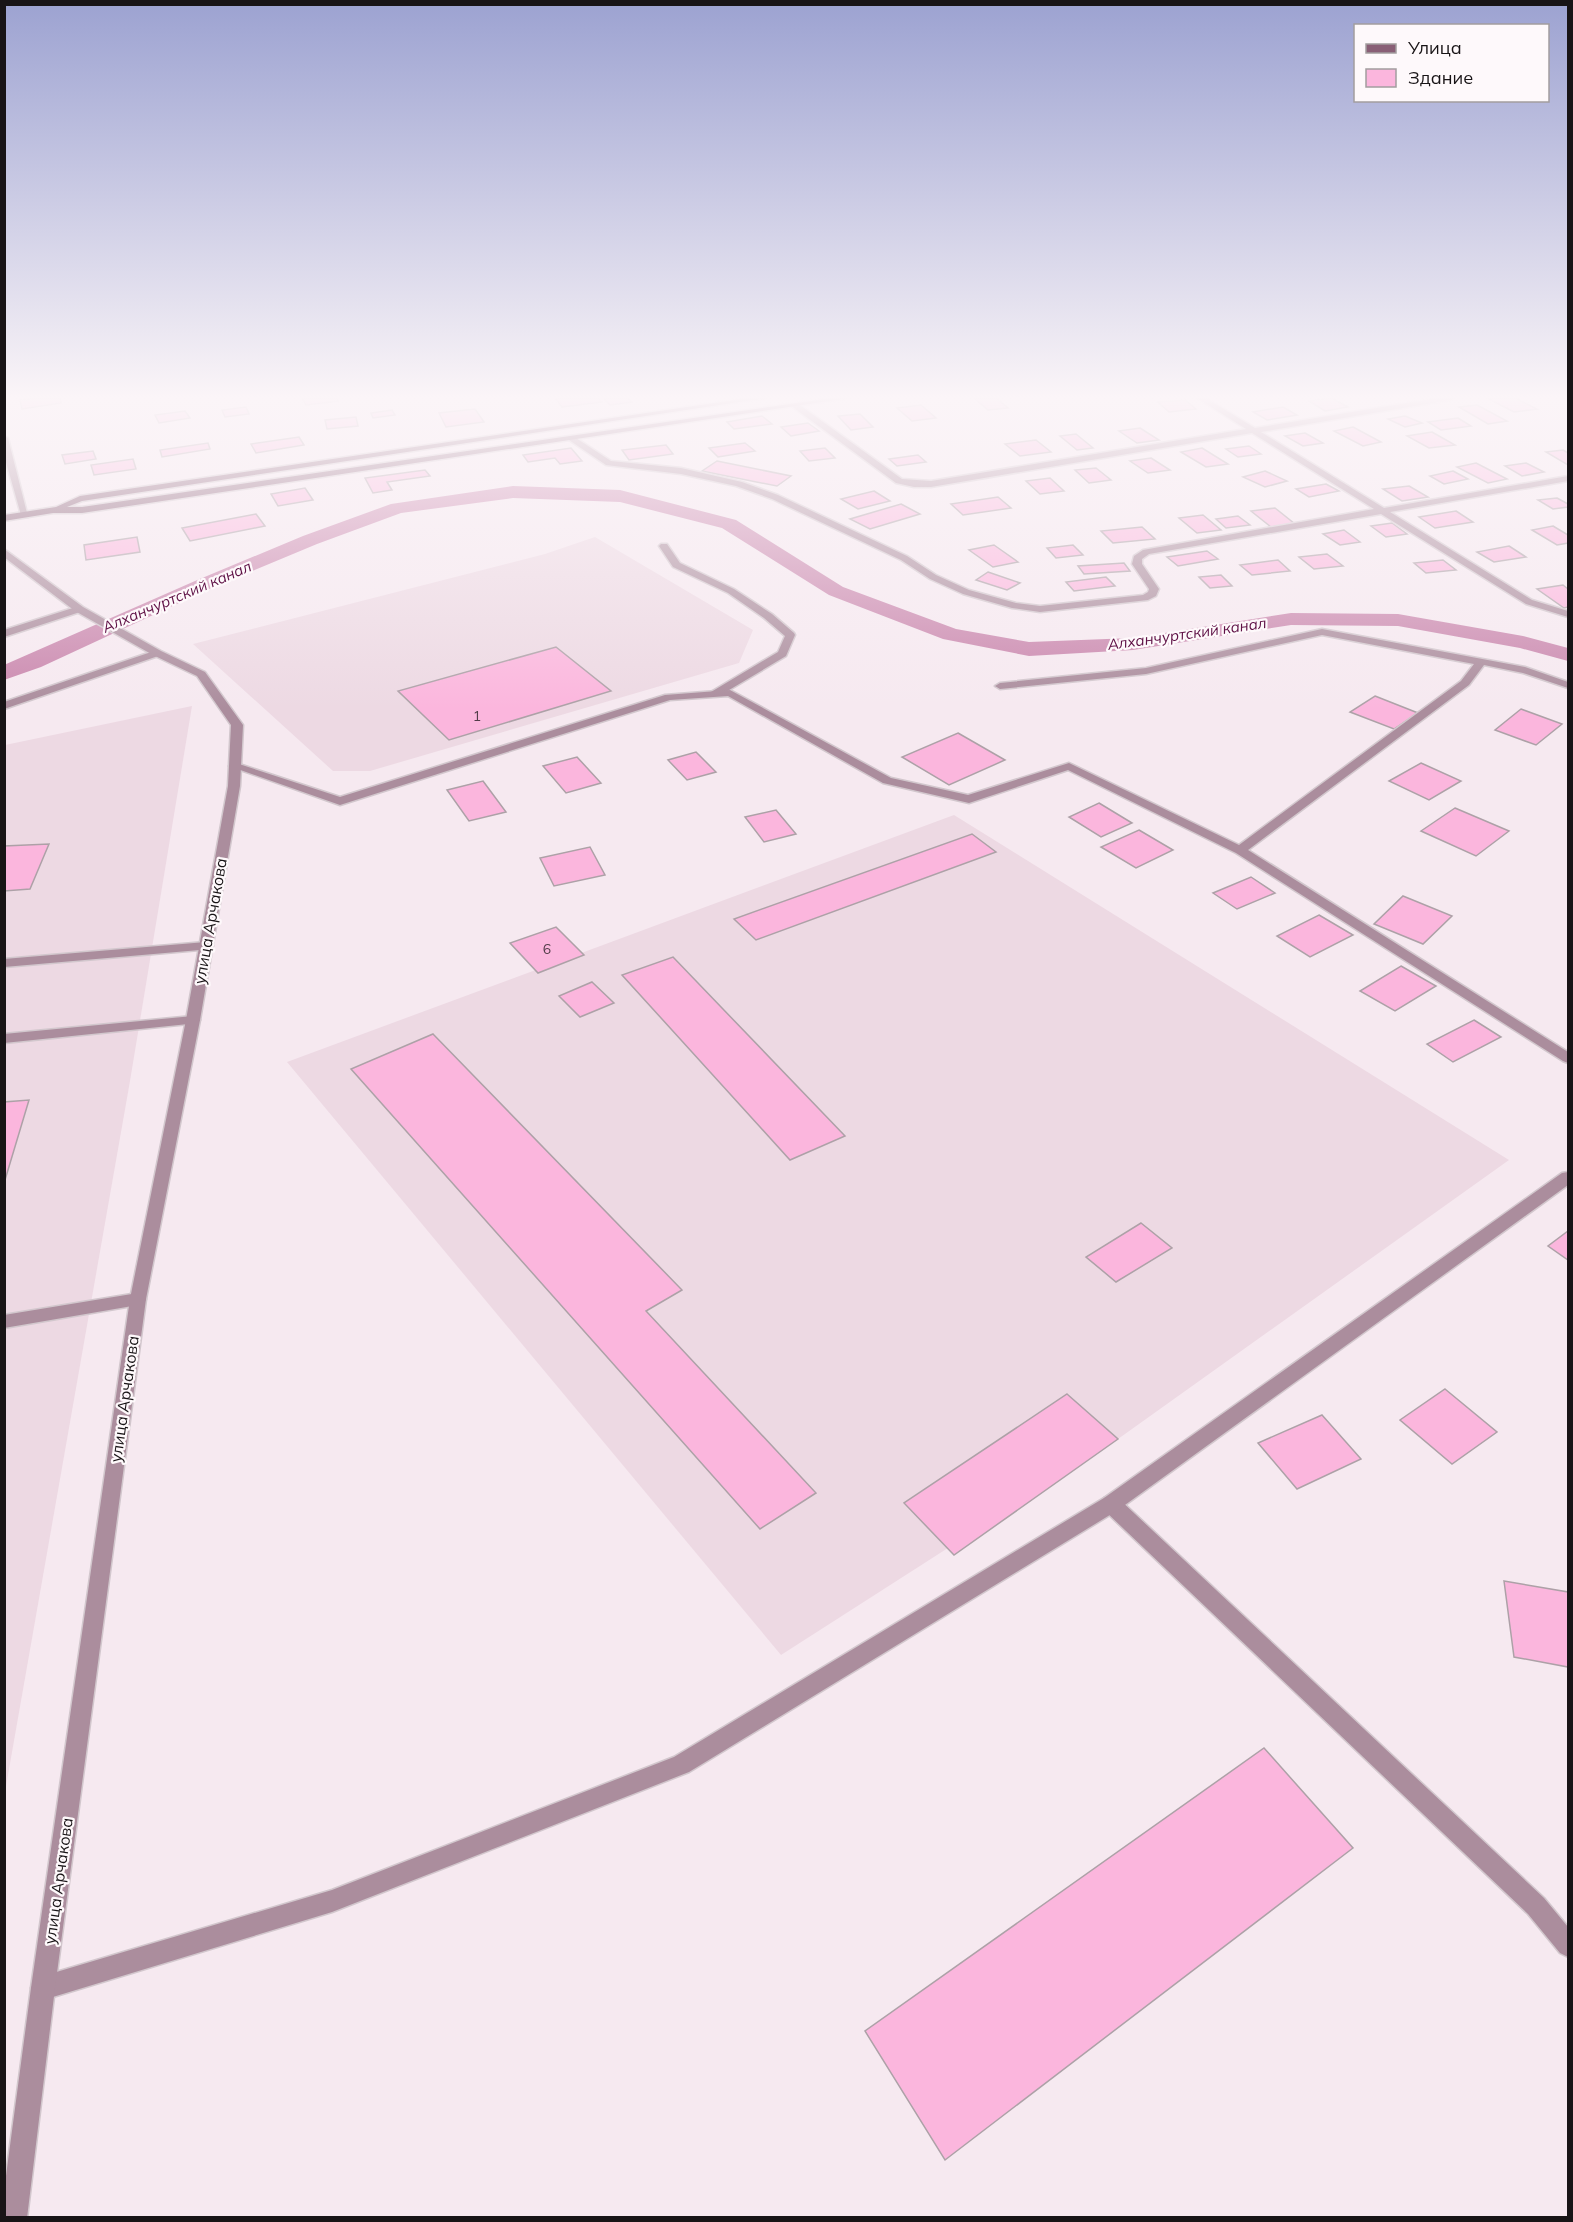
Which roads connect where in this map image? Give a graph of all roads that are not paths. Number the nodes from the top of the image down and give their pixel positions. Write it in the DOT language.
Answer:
graph roads {
  1 [pos="21,502"];
  2 [pos="73,502"];
  3 [pos="138,502"];
  4 [pos="785,502"];
  5 [pos="1370,502"];
  6 [pos="1432,502"];
  7 [pos="53,510"];
  8 [pos="1384,510"];
  9 [pos="25,515"];
  10 [pos="4,518"];
  11 [pos="664,546"];
  12 [pos="4,552"];
  13 [pos="79,609"];
  14 [pos="1568,614"];
  15 [pos="4,634"];
  16 [pos="156,653"];
  17 [pos="1481,662"];
  18 [pos="1569,685"];
  19 [pos="1000,686"];
  20 [pos="716,694"];
  21 [pos="4,706"];
  22 [pos="235,766"];
  23 [pos="1240,850"];
  24 [pos="206,946"];
  25 [pos="4,963"];
  26 [pos="193,1020"];
  27 [pos="4,1039"];
  28 [pos="1569,1058"];
  29 [pos="1569,1177"];
  30 [pos="138,1299"];
  31 [pos="4,1322"];
  32 [pos="1111,1504"];
  33 [pos="1569,1945"];
  34 [pos="43,1988"];
  35 [pos="14,2217"];
  1 -- 9 [label="street"];
  2 -- 7 [label="main road"];
  3 -- 7 [label="main road"];
  4 -- 8 [label="street"];
  5 -- 8 [label="street"];
  6 -- 8 [label="street"];
  7 -- 9 [label="main road"];
  8 -- 14 [label="street"];
  9 -- 10 [label="main road"];
  11 -- 20 [label="street"];
  12 -- 13 [label="street"];
  13 -- 15 [label="street"];
  13 -- 16 [label="street, улица Арчакова"];
  16 -- 21 [label="street"];
  16 -- 22 [label="street, улица Арчакова"];
  17 -- 18 [label="street"];
  17 -- 19 [label="street"];
  17 -- 23 [label="street"];
  20 -- 22 [label="street"];
  20 -- 23 [label="street"];
  22 -- 24 [label="street, улица Арчакова"];
  23 -- 28 [label="street"];
  24 -- 25 [label="street"];
  24 -- 26 [label="street, улица Арчакова"];
  26 -- 27 [label="street"];
  26 -- 30 [label="street, улица Арчакова"];
  29 -- 32 [label="street"];
  30 -- 31 [label="street"];
  30 -- 34 [label="street, улица Арчакова"];
  32 -- 33 [label="street"];
  32 -- 34 [label="street"];
  34 -- 35 [label="street, улица Арчакова"];
}
